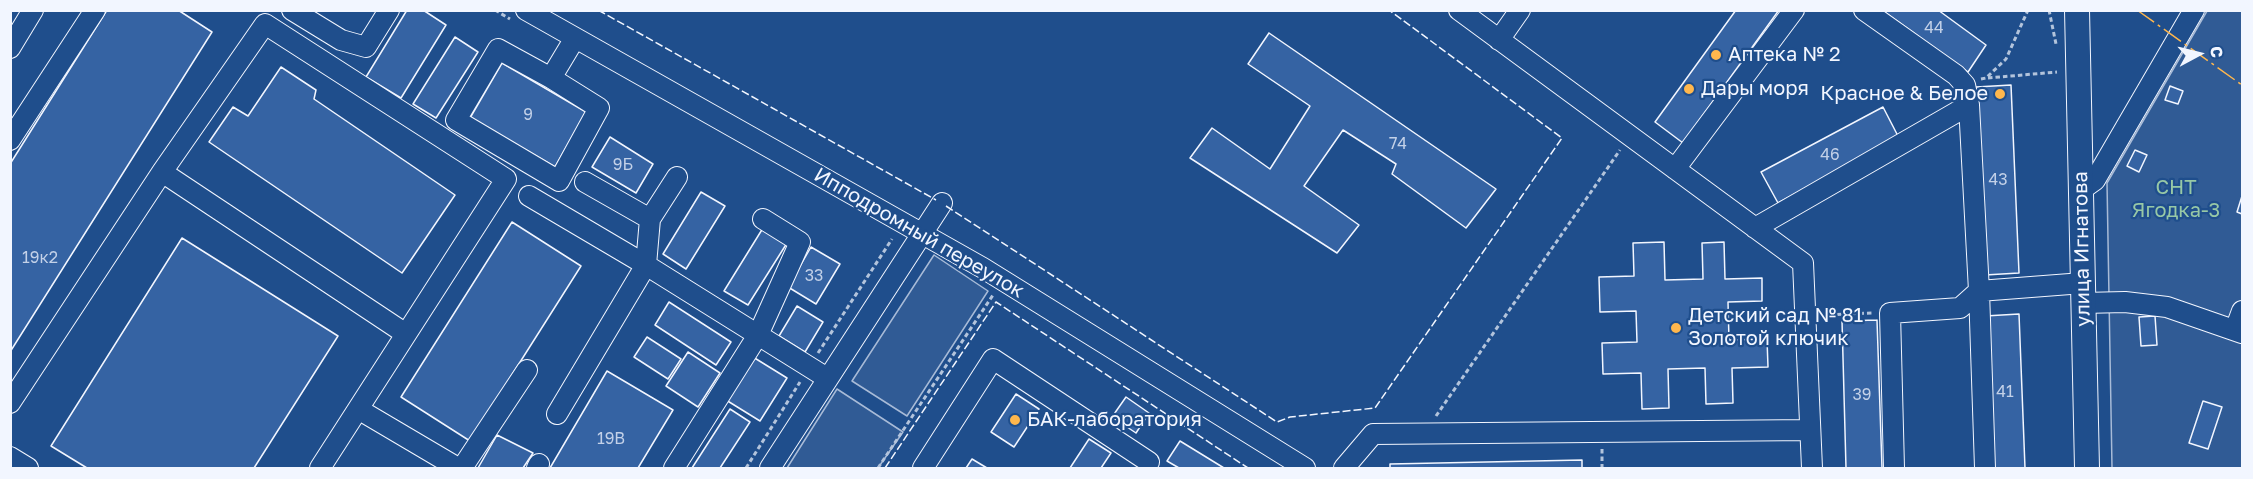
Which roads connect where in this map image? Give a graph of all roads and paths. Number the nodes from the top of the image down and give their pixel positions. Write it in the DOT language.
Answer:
graph roads {
  1 [pos="33,10"];
  2 [pos="95,10"];
  3 [pos="292,10"];
  4 [pos="389,10"];
  5 [pos="526,10"];
  6 [pos="1459,10"];
  7 [pos="1520,10"];
  8 [pos="1794,10"];
  9 [pos="1864,10"];
  10 [pos="2028,10"];
  11 [pos="2194,10"];
  12 [pos="2075,17"];
  13 [pos="575,38"];
  14 [pos="1499,40"];
  15 [pos="10,48"];
  16 [pos="2057,72"];
  17 [pos="551,78"];
  18 [pos="1986,78"];
  19 [pos="1965,85"];
  20 [pos="1969,105"];
  21 [pos="1630,136"];
  22 [pos="10,140"];
  23 [pos="1675,169"];
  24 [pos="162,171"];
  25 [pos="677,177"];
  26 [pos="585,182"];
  27 [pos="2080,187"];
  28 [pos="529,196"];
  29 [pos="942,203"];
  30 [pos="650,219"];
  31 [pos="763,219"];
  32 [pos="1755,228"];
  33 [pos="923,234"];
  34 [pos="646,265"];
  35 [pos="1979,291"];
  36 [pos="2083,293"];
  37 [pos="993,295"];
  38 [pos="2242,311"];
  39 [pos="1890,313"];
  40 [pos="1805,316"];
  41 [pos="2239,332"];
  42 [pos="406,334"];
  43 [pos="758,335"];
  44 [pos="527,370"];
  45 [pos="827,378"];
  46 [pos="10,403"];
  47 [pos="358,409"];
  48 [pos="558,414"];
  49 [pos="1810,430"];
  50 [pos="1424,434"];
  51 [pos="10,457"];
  52 [pos="1151,466"];
  53 [pos="28,468"];
  54 [pos="320,468"];
  55 [pos="460,468"];
  56 [pos="674,468"];
  57 [pos="770,468"];
  58 [pos="878,468"];
  59 [pos="923,468"];
  60 [pos="1305,468"];
  61 [pos="1344,468"];
  62 [pos="1812,468"];
  63 [pos="1894,468"];
  64 [pos="1985,468"];
  65 [pos="2087,468"];
  1 -- 15 [label="street"];
  2 -- 22 [label="street"];
  3 -- 4 [label="street"];
  5 -- 13 [label="street, Ипподромный переулок"];
  6 -- 14 [label="street"];
  7 -- 14 [label="street"];
  8 -- 23 [label="street"];
  9 -- 19 [label="street"];
  10 -- 18 [label="path"];
  11 -- 27 [label="street"];
  12 -- 27 [label="main road, улица Игнатова"];
  13 -- 17 [label="street"];
  13 -- 33 [label="street, Ипподромный переулок"];
  14 -- 21 [label="street"];
  16 -- 18 [label="path"];
  17 -- 17 [label="street"];
  18 -- 19 [label="path"];
  19 -- 20 [label="street"];
  20 -- 32 [label="street"];
  20 -- 35 [label="street"];
  21 -- 23 [label="street"];
  21 -- 50 [label="path"];
  23 -- 32 [label="street"];
  24 -- 42 [label="street"];
  24 -- 42 [label="street"];
  24 -- 46 [label="street"];
  25 -- 30 [label="street"];
  26 -- 30 [label="street"];
  27 -- 36 [label="main road, улица Игнатова"];
  28 -- 34 [label="street"];
  29 -- 33 [label="street"];
  30 -- 34 [label="street"];
  31 -- 43 [label="street"];
  32 -- 40 [label="street"];
  33 -- 45 [label="street"];
  33 -- 60 [label="street, Ипподромный переулок"];
  34 -- 43 [label="street"];
  34 -- 48 [label="street"];
  35 -- 36 [label="street"];
  35 -- 39 [label="street"];
  35 -- 64 [label="street"];
  36 -- 41 [label="street"];
  36 -- 65 [label="main road, улица Игнатова"];
  37 -- 58 [label="path"];
  38 -- 41 [label="street"];
  39 -- 40 [label="path"];
  39 -- 63 [label="street"];
  40 -- 49 [label="street"];
  42 -- 47 [label="street"];
  43 -- 45 [label="street"];
  43 -- 56 [label="street"];
  44 -- 55 [label="street"];
  45 -- 57 [label="street"];
  47 -- 54 [label="street"];
  47 -- 55 [label="street"];
  49 -- 50 [label="street"];
  49 -- 62 [label="street"];
  50 -- 61 [label="street"];
  51 -- 53 [label="street"];
  52 -- 59 [label="street"];
}
